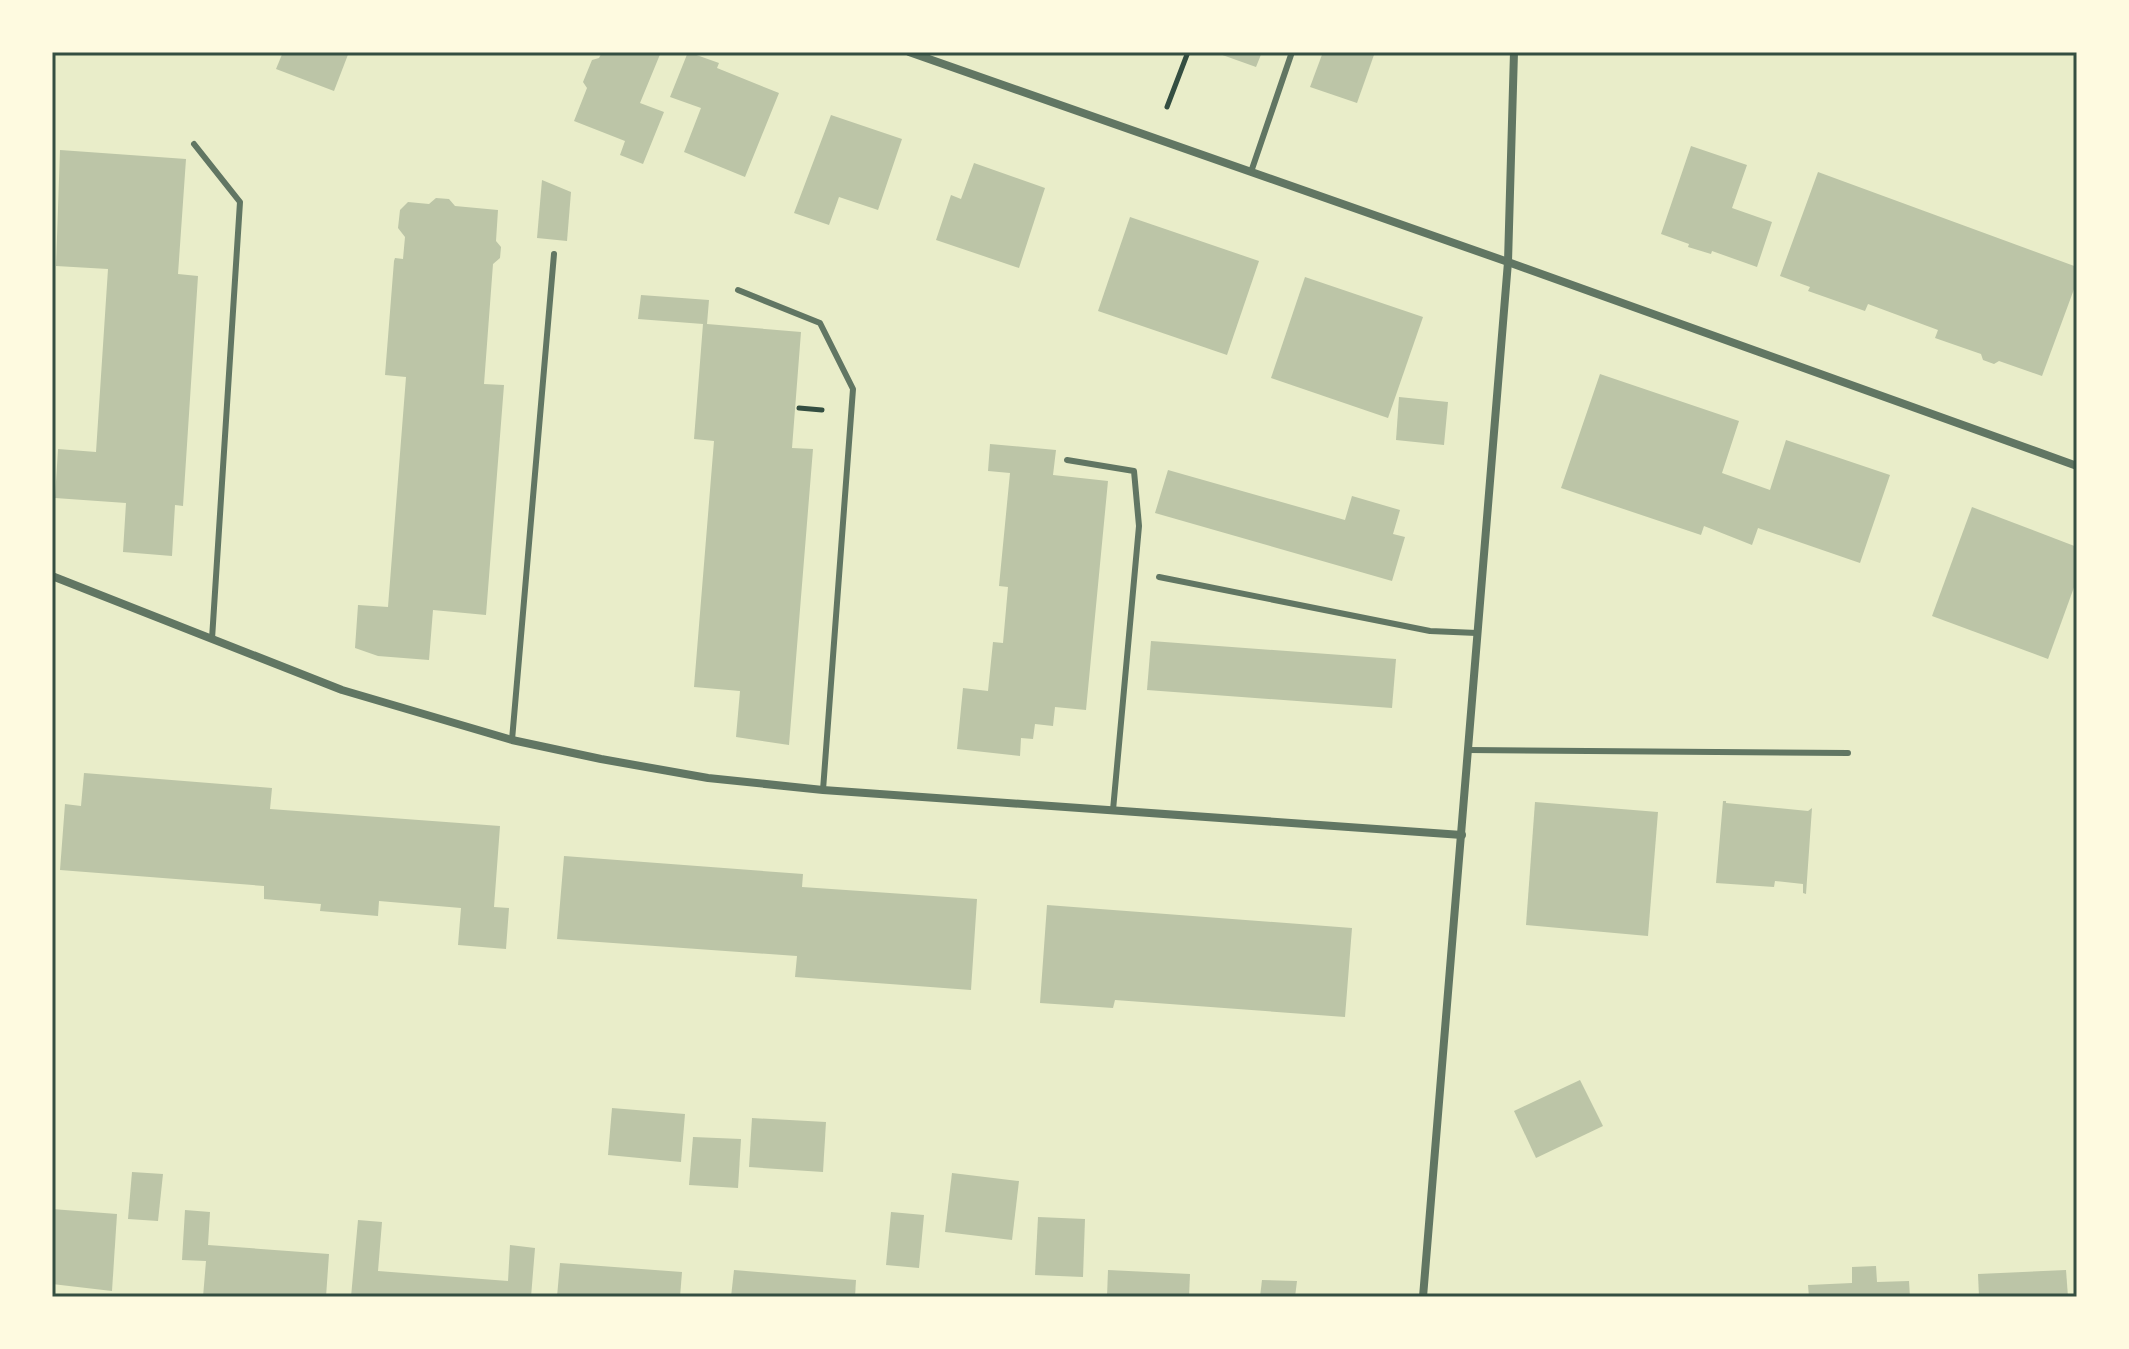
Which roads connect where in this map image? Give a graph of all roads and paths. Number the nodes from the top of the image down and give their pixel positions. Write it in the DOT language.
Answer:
graph roads {
  1 [pos="909,52"];
  2 [pos="1188,52"];
  3 [pos="1292,52"];
  4 [pos="1514,52"];
  5 [pos="1156,139"];
  6 [pos="194,144"];
  7 [pos="1251,172"];
  8 [pos="554,254"];
  9 [pos="1508,262"];
  10 [pos="738,290"];
  11 [pos="1067,460"];
  12 [pos="2077,466"];
  13 [pos="52,576"];
  14 [pos="1159,577"];
  15 [pos="1477,633"];
  16 [pos="212,639"];
  17 [pos="512,740"];
  18 [pos="1468,750"];
  19 [pos="1848,753"];
  20 [pos="823,790"];
  21 [pos="1113,810"];
  22 [pos="1462,835"];
  23 [pos="1423,1297"];
  1 -- 5 [label="street"];
  2 -- 5 [label="path"];
  3 -- 7 [label="lane"];
  4 -- 9 [label="street"];
  5 -- 7 [label="street"];
  6 -- 16 [label="lane"];
  7 -- 9 [label="street"];
  8 -- 17 [label="lane"];
  9 -- 12 [label="street"];
  9 -- 15 [label="street"];
  10 -- 20 [label="lane"];
  11 -- 21 [label="lane"];
  13 -- 16 [label="street"];
  14 -- 15 [label="lane"];
  15 -- 18 [label="street"];
  16 -- 17 [label="street"];
  17 -- 20 [label="street"];
  18 -- 19 [label="lane"];
  18 -- 22 [label="street"];
  20 -- 21 [label="street"];
  21 -- 22 [label="street"];
  22 -- 23 [label="street"];
}
